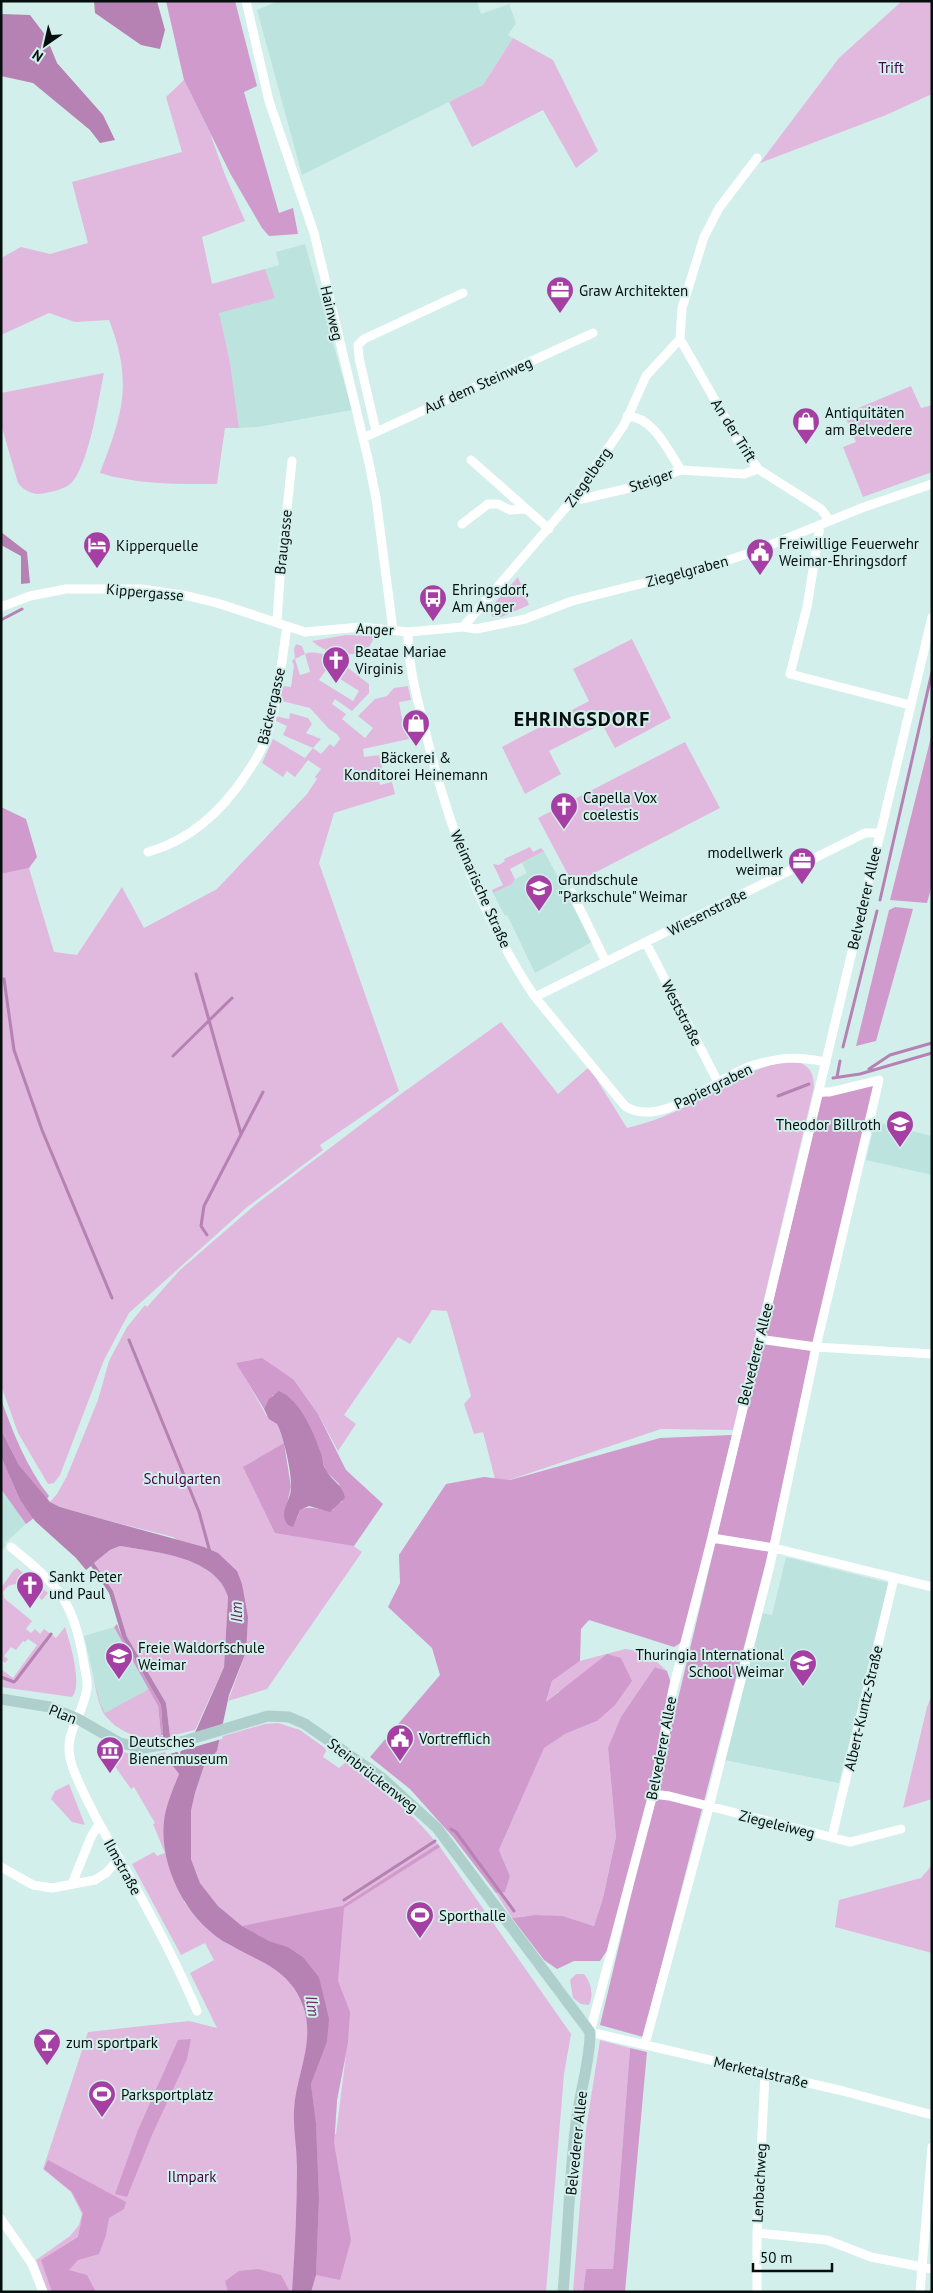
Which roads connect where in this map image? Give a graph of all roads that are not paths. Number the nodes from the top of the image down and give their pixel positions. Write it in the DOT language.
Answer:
graph roads {
  1 [pos="246,1"];
  2 [pos="757,158"];
  3 [pos="464,293"];
  4 [pos="593,333"];
  5 [pos="680,339"];
  6 [pos="628,416"];
  7 [pos="376,431"];
  8 [pos="362,438"];
  9 [pos="471,460"];
  10 [pos="292,461"];
  11 [pos="758,469"];
  12 [pos="681,470"];
  13 [pos="932,484"];
  14 [pos="574,498"];
  15 [pos="525,509"];
  16 [pos="830,521"];
  17 [pos="462,524"];
  18 [pos="820,526"];
  19 [pos="549,528"];
  20 [pos="1,607"];
  21 [pos="932,617"];
  22 [pos="524,619"];
  23 [pos="277,622"];
  24 [pos="288,626"];
  25 [pos="463,627"];
  26 [pos="393,630"];
  27 [pos="408,632"];
  28 [pos="910,704"];
  29 [pos="880,833"];
  30 [pos="148,852"];
  31 [pos="572,893"];
  32 [pos="646,943"];
  33 [pos="606,962"];
  34 [pos="536,997"];
  35 [pos="826,1062"];
  36 [pos="718,1082"];
  37 [pos="819,1092"];
  38 [pos="631,1110"];
  39 [pos="759,1339"];
  40 [pos="816,1347"];
  41 [pos="932,1354"];
  42 [pos="712,1538"];
  43 [pos="11,1547"];
  44 [pos="774,1548"];
  45 [pos="894,1578"];
  46 [pos="932,1587"];
  47 [pos="1,1699"];
  48 [pos="78,1719"];
  49 [pos="120,1743"];
  50 [pos="653,1794"];
  51 [pos="709,1807"];
  52 [pos="99,1824"];
  53 [pos="901,1829"];
  54 [pos="832,1837"];
  55 [pos="119,1859"];
  56 [pos="1,1867"];
  57 [pos="72,1884"];
  58 [pos="198,2011"];
  59 [pos="590,2032"];
  60 [pos="645,2044"];
  61 [pos="765,2074"];
  62 [pos="932,2114"];
  63 [pos="932,2147"];
  64 [pos="1,2219"];
  65 [pos="756,2234"];
  66 [pos="927,2269"];
  67 [pos="44,2292"];
  68 [pos="563,2292"];
  69 [pos="757,2292"];
  70 [pos="920,2292"];
  1 -- 8 [label="street, Hainweg"];
  2 -- 5 [label="street"];
  3 -- 7 [label="street, Hainweg"];
  4 -- 7 [label="street, Auf dem Steinweg"];
  5 -- 6 [label="street, Ziegelberg"];
  5 -- 11 [label="street, An der Trift"];
  6 -- 12 [label="street"];
  6 -- 14 [label="street, Ziegelberg"];
  7 -- 8 [label="street, Auf dem Steinweg"];
  8 -- 26 [label="street, Hainweg"];
  9 -- 15 [label="street"];
  10 -- 23 [label="street, Braugasse"];
  11 -- 12 [label="street, Steiger"];
  11 -- 16 [label="street, An der Trift"];
  12 -- 14 [label="street, Steiger"];
  13 -- 16 [label="street, Ziegelgraben"];
  14 -- 19 [label="street, Ziegelberg"];
  15 -- 17 [label="street"];
  15 -- 19 [label="street"];
  16 -- 18 [label="street, Ziegelgraben"];
  18 -- 22 [label="street, Ziegelgraben"];
  18 -- 28 [label="street"];
  19 -- 25 [label="street, Ziegelberg"];
  20 -- 23 [label="street, Kippergasse"];
  21 -- 28 [label="street, Belvederer Allee"];
  22 -- 25 [label="street, Anger"];
  23 -- 24 [label="street, Kippergasse"];
  24 -- 26 [label="street, Anger"];
  24 -- 30 [label="street, Bäckergasse"];
  25 -- 27 [label="street, Anger"];
  26 -- 27 [label="street, Anger"];
  27 -- 34 [label="street, Weimarische Straße"];
  28 -- 29 [label="street, Belvederer Allee"];
  29 -- 32 [label="street, Wiesenstraße"];
  29 -- 35 [label="street, Belvederer Allee"];
  31 -- 33 [label="street"];
  32 -- 33 [label="street, Wiesenstraße"];
  32 -- 36 [label="street, Weststraße"];
  33 -- 34 [label="street, Wiesenstraße"];
  34 -- 38 [label="street, Weimarische Straße"];
  35 -- 36 [label="street, Papiergraben"];
  35 -- 37 [label="street, Belvederer Allee"];
  36 -- 38 [label="street, Papiergraben"];
  37 -- 39 [label="street, Belvederer Allee"];
  37 -- 40 [label="street"];
  39 -- 40 [label="street"];
  39 -- 42 [label="street, Belvederer Allee"];
  40 -- 41 [label="street"];
  40 -- 44 [label="street"];
  42 -- 44 [label="street"];
  42 -- 50 [label="street, Belvederer Allee"];
  43 -- 48 [label="street, Ilmstraße"];
  44 -- 45 [label="street"];
  44 -- 51 [label="street"];
  45 -- 46 [label="street"];
  45 -- 54 [label="street, Albert-Kuntz-Straße"];
  47 -- 48 [label="street, Plan"];
  48 -- 49 [label="street, Plan"];
  48 -- 52 [label="street, Ilmstraße"];
  49 -- 59 [label="street, Steinbrückenweg"];
  50 -- 51 [label="street, Ziegeleiweg"];
  50 -- 59 [label="street, Belvederer Allee"];
  51 -- 54 [label="street, Ziegeleiweg"];
  51 -- 60 [label="street"];
  52 -- 55 [label="street, Ilmstraße"];
  52 -- 57 [label="street"];
  53 -- 54 [label="street, Ziegeleiweg"];
  55 -- 57 [label="street"];
  55 -- 58 [label="street, Ilmstraße"];
  56 -- 57 [label="street"];
  59 -- 60 [label="street, Merketalstraße"];
  59 -- 68 [label="street, Belvederer Allee"];
  60 -- 61 [label="street, Merketalstraße"];
  61 -- 62 [label="street, Merketalstraße"];
  61 -- 65 [label="street, Lenbachweg"];
  63 -- 66 [label="street"];
  64 -- 67 [label="street"];
  65 -- 66 [label="street"];
  65 -- 69 [label="street, Lenbachweg"];
  66 -- 70 [label="street"];
}
